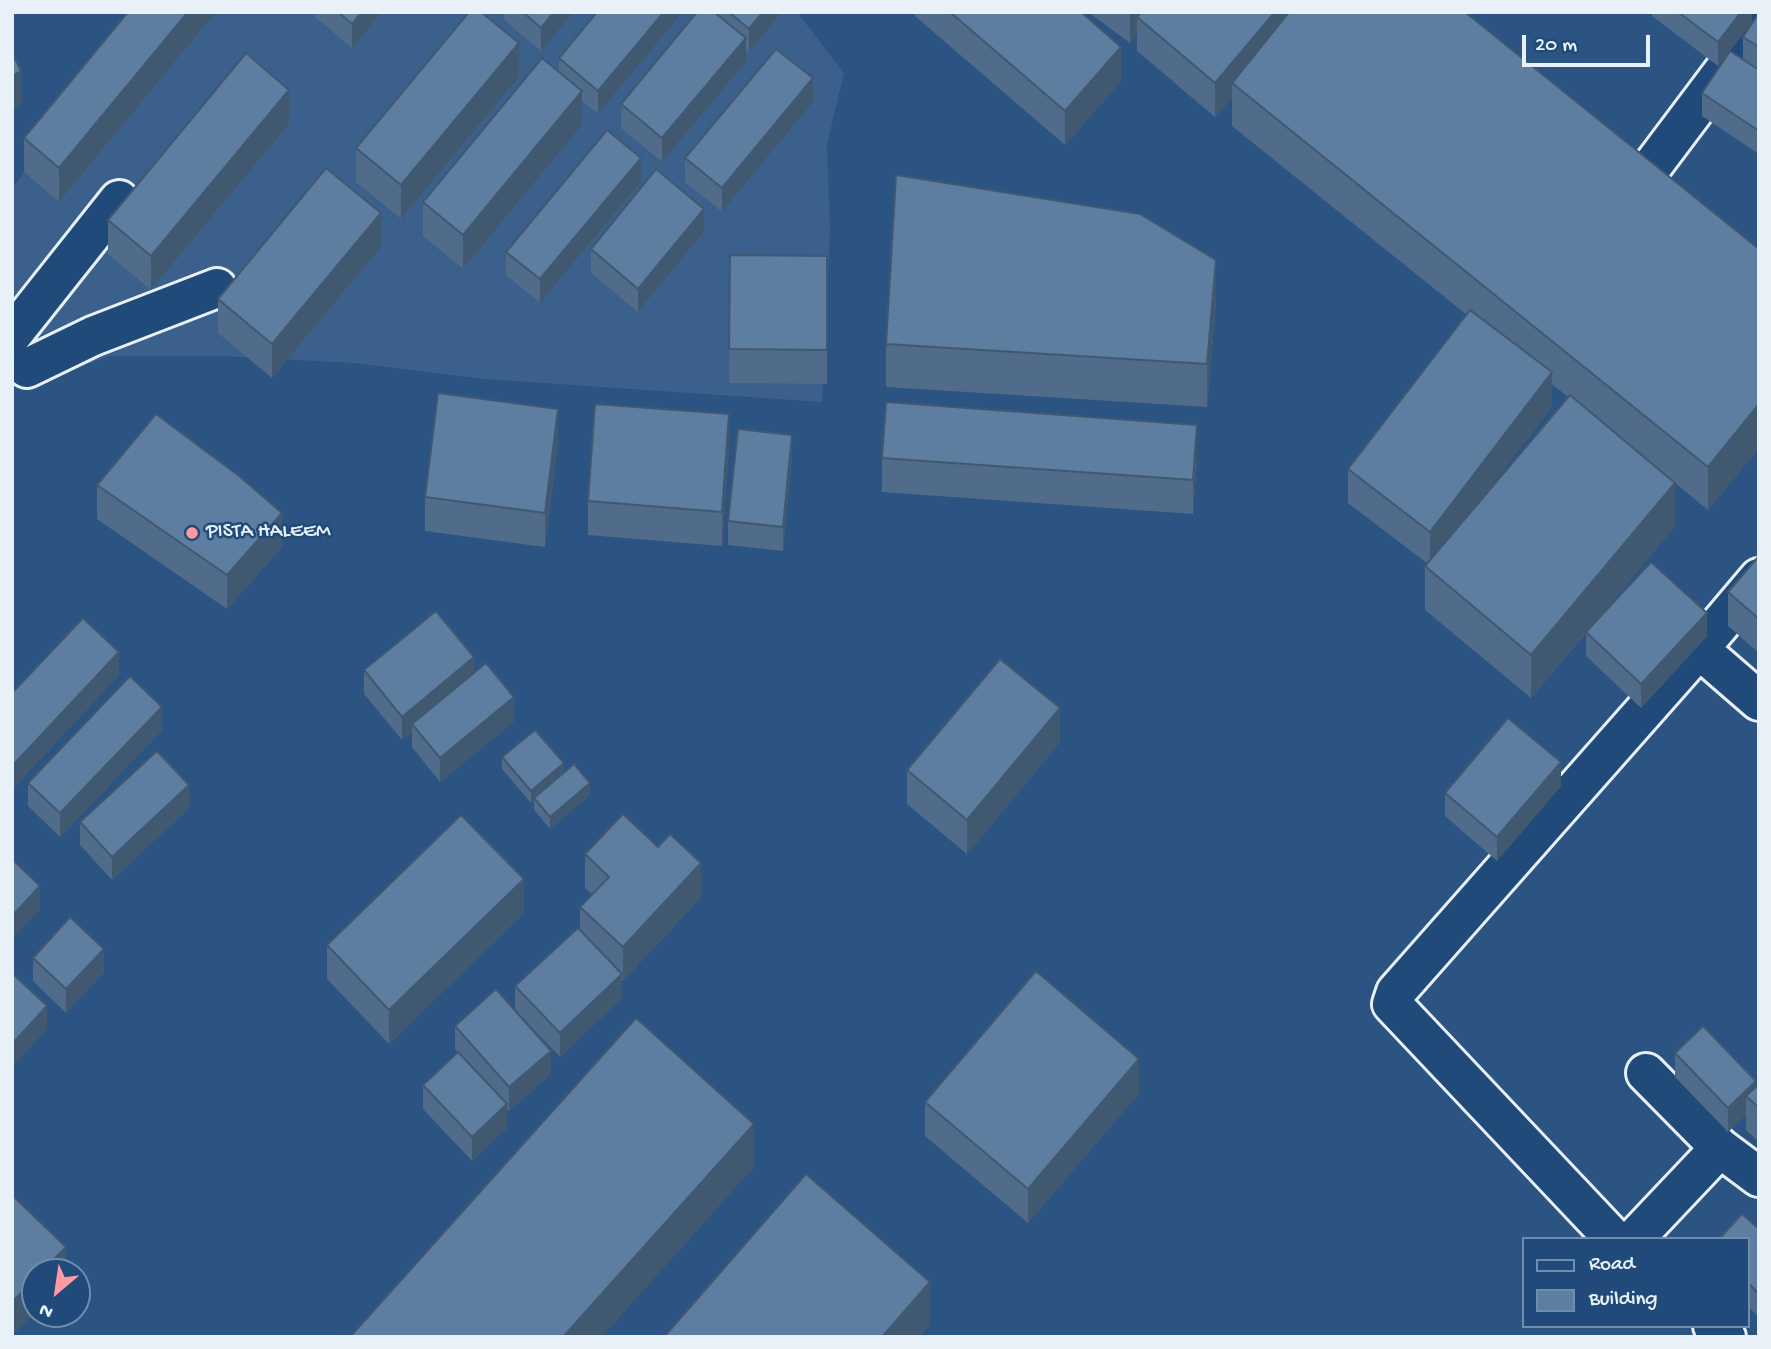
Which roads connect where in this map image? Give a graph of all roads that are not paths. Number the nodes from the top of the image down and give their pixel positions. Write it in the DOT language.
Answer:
graph roads {
  1 [pos="1759,24"];
  2 [pos="1644,177"];
  3 [pos="119,200"];
  4 [pos="217,288"];
  5 [pos="19,351"];
  6 [pos="1759,578"];
  7 [pos="1699,649"];
  8 [pos="1759,701"];
  9 [pos="1646,1073"];
  10 [pos="1720,1148"];
  11 [pos="1759,1177"];
  12 [pos="1612,1237"];
  13 [pos="1636,1237"];
  1 -- 2 [label="street"];
  3 -- 5 [label="street"];
  4 -- 5 [label="street"];
  6 -- 7 [label="street"];
  7 -- 8 [label="street"];
  7 -- 12 [label="street"];
  9 -- 10 [label="street"];
  10 -- 11 [label="street"];
  10 -- 13 [label="street"];
}
